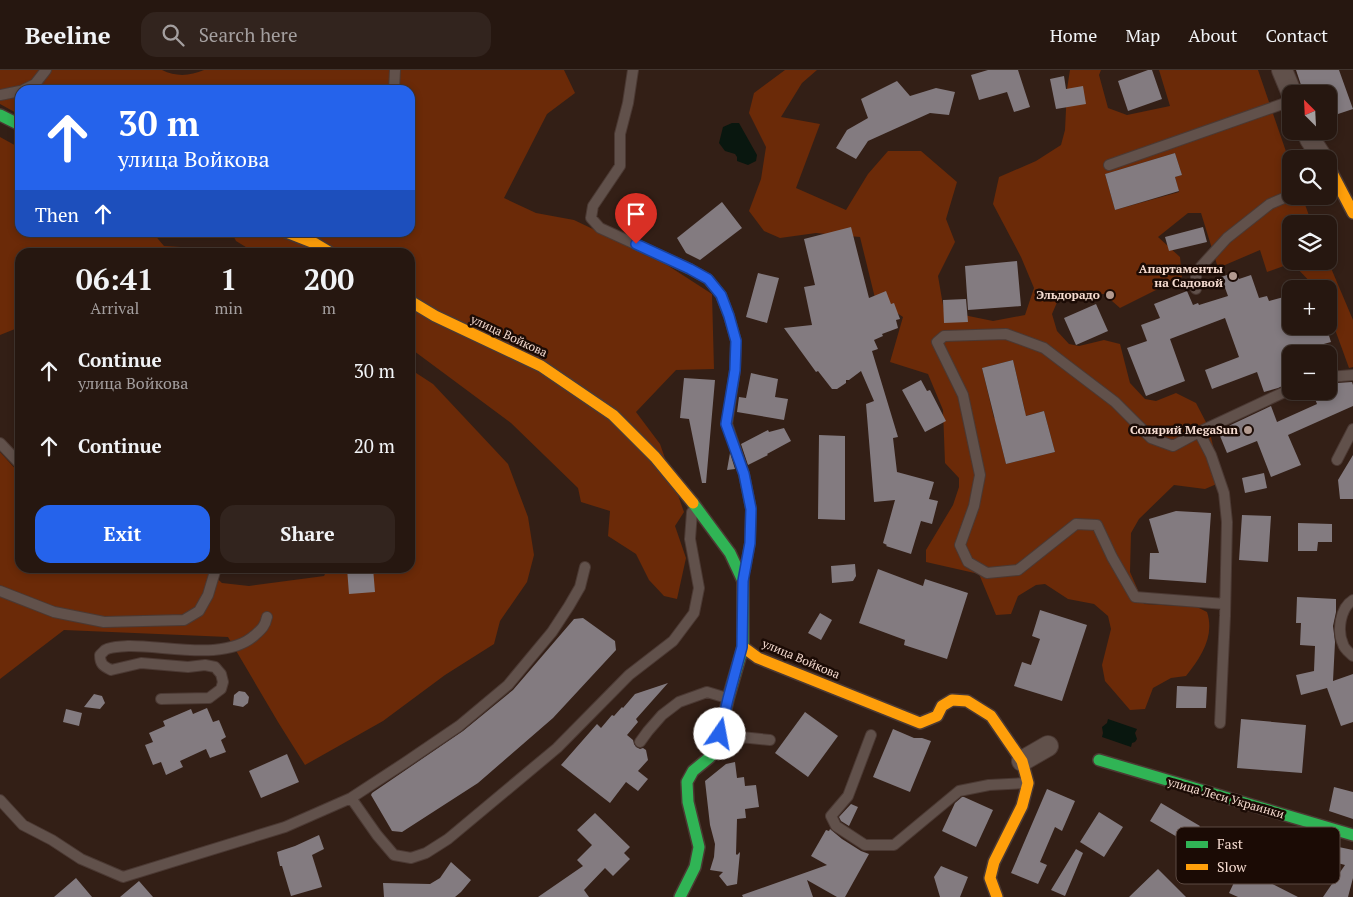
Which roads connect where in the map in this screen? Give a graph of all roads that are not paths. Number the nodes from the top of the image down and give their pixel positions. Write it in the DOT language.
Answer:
graph roads {
  1 [pos="46,70"];
  2 [pos="395,70"];
  3 [pos="633,70"];
  4 [pos="1282,70"];
  5 [pos="33,85"];
  6 [pos="394,85"];
  7 [pos="1288,85"];
  8 [pos="15,92"];
  9 [pos="0,95"];
  10 [pos="1282,104"];
  11 [pos="0,115"];
  12 [pos="15,123"];
  13 [pos="1109,165"];
  14 [pos="1337,187"];
  15 [pos="1282,199"];
  16 [pos="1353,213"];
  17 [pos="313,238"];
  18 [pos="324,248"];
  19 [pos="1196,288"];
  20 [pos="415,304"];
  21 [pos="1353,375"];
  22 [pos="1337,376"];
  23 [pos="1282,393"];
  24 [pos="1353,429"];
  25 [pos="1199,432"];
  26 [pos="0,443"];
  27 [pos="15,459"];
  28 [pos="1337,460"];
  29 [pos="693,503"];
  30 [pos="585,567"];
  31 [pos="215,573"];
  32 [pos="743,581"];
  33 [pos="0,592"];
  34 [pos="1353,600"];
  35 [pos="1225,604"];
  36 [pos="267,616"];
  37 [pos="742,647"];
  38 [pos="1353,656"];
  39 [pos="161,699"];
  40 [pos="728,699"];
  41 [pos="1220,723"];
  42 [pos="720,734"];
  43 [pos="871,735"];
  44 [pos="770,740"];
  45 [pos="640,742"];
  46 [pos="1048,746"];
  47 [pos="1099,760"];
  48 [pos="1022,761"];
  49 [pos="1028,783"];
  50 [pos="351,798"];
  51 [pos="0,800"];
  52 [pos="1326,827"];
  53 [pos="1340,831"];
  54 [pos="1353,835"];
  55 [pos="680,897"];
  56 [pos="997,897"];
  1 -- 5 [label="lane"];
  2 -- 6 [label="lane"];
  3 -- 32 [label="lane"];
  4 -- 7 [label="street"];
  8 -- 9 [label="lane"];
  10 -- 13 [label="lane"];
  11 -- 12 [label="street"];
  14 -- 16 [label="street"];
  15 -- 19 [label="lane"];
  17 -- 18 [label="street"];
  20 -- 29 [label="street, улица Войкова"];
  21 -- 22 [label="lane"];
  23 -- 25 [label="lane"];
  24 -- 28 [label="lane"];
  25 -- 35 [label="lane"];
  25 -- 35 [label="lane"];
  26 -- 27 [label="lane"];
  29 -- 32 [label="street, улица Войкова"];
  29 -- 50 [label="lane"];
  30 -- 50 [label="lane"];
  31 -- 33 [label="lane"];
  32 -- 37 [label="street, улица Войкова"];
  34 -- 38 [label="lane"];
  35 -- 41 [label="lane"];
  36 -- 39 [label="lane"];
  37 -- 40 [label="street"];
  37 -- 48 [label="street, улица Войкова"];
  40 -- 42 [label="street"];
  40 -- 45 [label="lane"];
  42 -- 44 [label="lane"];
  42 -- 55 [label="street"];
  43 -- 49 [label="lane"];
  46 -- 48 [label="street"];
  47 -- 52 [label="street, улица Леси Украинки"];
  48 -- 49 [label="street, улица Войкова"];
  49 -- 56 [label="street"];
  50 -- 51 [label="lane"];
  53 -- 54 [label="street, улица Леси Украинки"];
}
